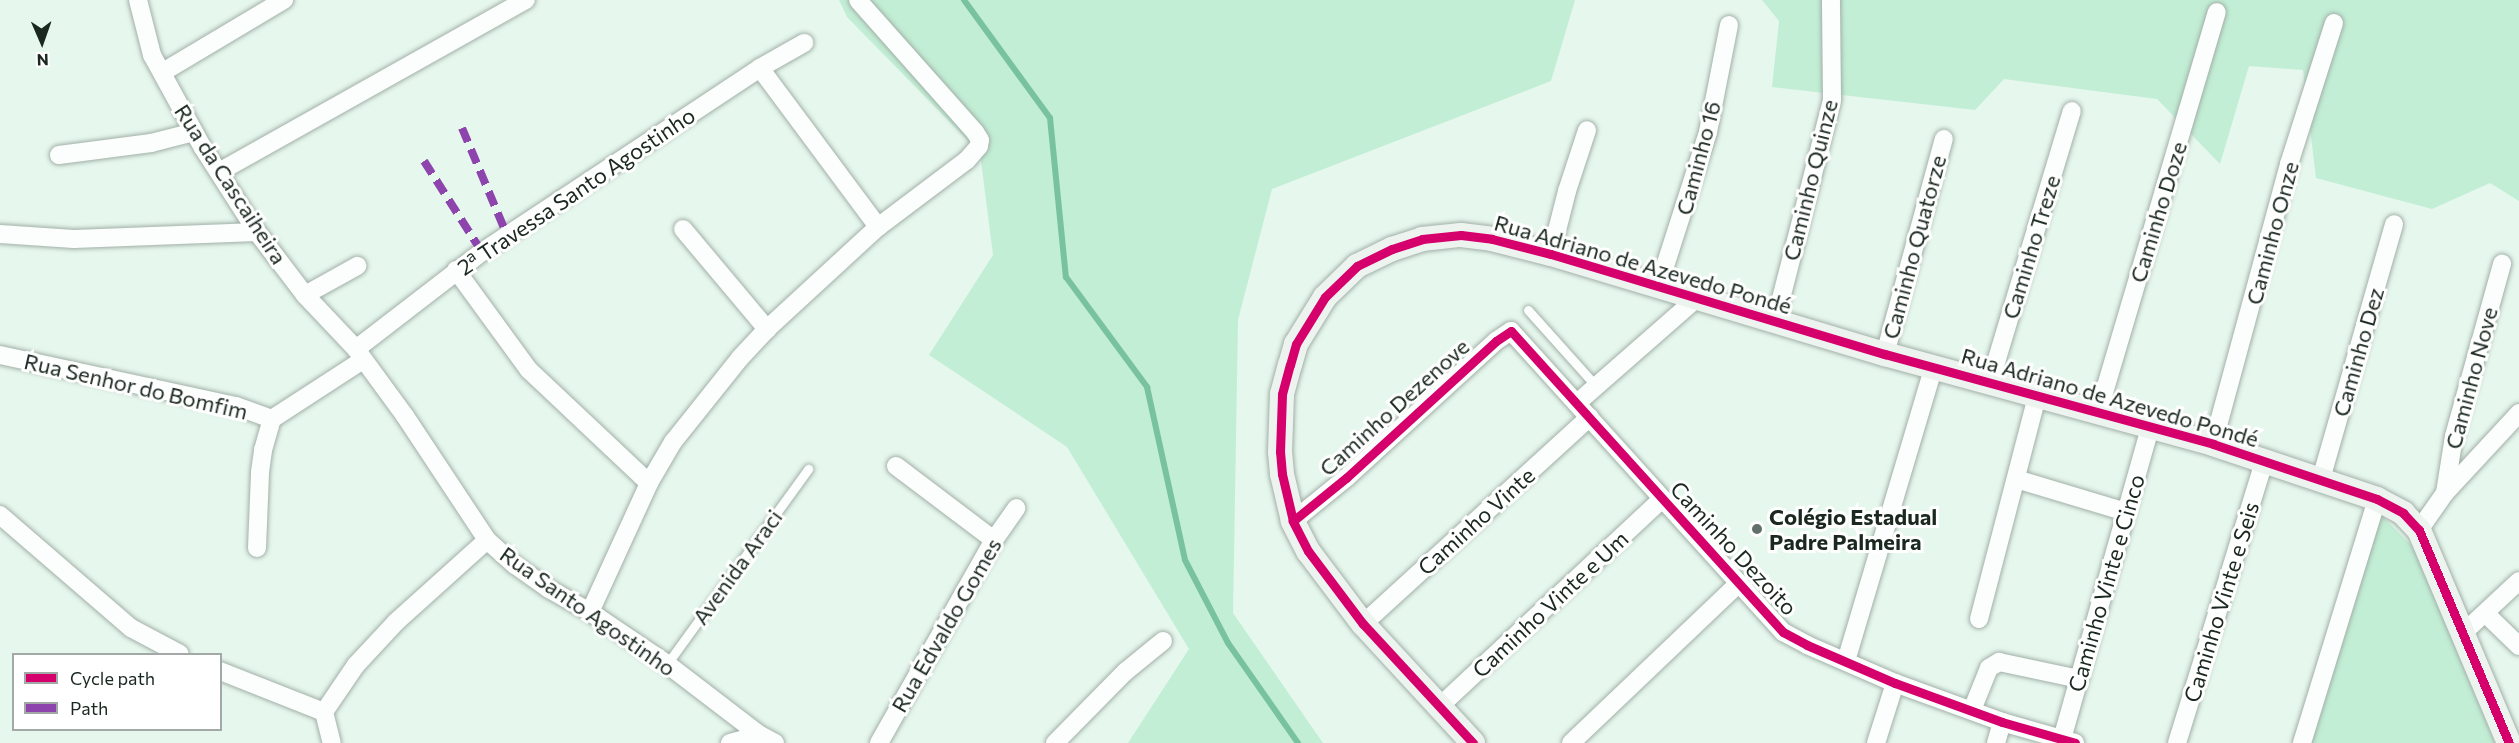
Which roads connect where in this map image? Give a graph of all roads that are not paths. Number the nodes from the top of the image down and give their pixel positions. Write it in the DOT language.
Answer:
graph roads {
  1 [pos="138,0"];
  2 [pos="284,0"];
  3 [pos="526,0"];
  4 [pos="858,0"];
  5 [pos="1831,0"];
  6 [pos="2217,12"];
  7 [pos="2334,23"];
  8 [pos="1729,24"];
  9 [pos="804,44"];
  10 [pos="760,68"];
  11 [pos="163,72"];
  12 [pos="2072,111"];
  13 [pos="1587,130"];
  14 [pos="194,132"];
  15 [pos="1944,139"];
  16 [pos="59,155"];
  17 [pos="219,172"];
  18 [pos="2394,224"];
  19 [pos="878,227"];
  20 [pos="683,229"];
  21 [pos="257,232"];
  22 [pos="0,234"];
  23 [pos="1551,254"];
  24 [pos="2502,264"];
  25 [pos="357,266"];
  26 [pos="456,270"];
  27 [pos="1658,288"];
  28 [pos="305,296"];
  29 [pos="1696,299"];
  30 [pos="1528,310"];
  31 [pos="1775,322"];
  32 [pos="767,329"];
  33 [pos="1519,339"];
  34 [pos="1885,354"];
  35 [pos="0,355"];
  36 [pos="359,355"];
  37 [pos="1934,366"];
  38 [pos="1990,382"];
  39 [pos="1596,386"];
  40 [pos="2037,396"];
  41 [pos="1577,403"];
  42 [pos="2519,412"];
  43 [pos="2098,413"];
  44 [pos="1590,417"];
  45 [pos="272,419"];
  46 [pos="2150,428"];
  47 [pos="2213,444"];
  48 [pos="2264,462"];
  49 [pos="896,466"];
  50 [pos="808,469"];
  51 [pos="2016,478"];
  52 [pos="2321,479"];
  53 [pos="649,483"];
  54 [pos="2445,493"];
  55 [pos="2377,499"];
  56 [pos="1662,500"];
  57 [pos="1016,508"];
  58 [pos="2126,512"];
  59 [pos="0,515"];
  60 [pos="1293,521"];
  61 [pos="2420,530"];
  62 [pos="487,540"];
  63 [pos="994,540"];
  64 [pos="257,548"];
  65 [pos="2519,581"];
  66 [pos="1739,583"];
  67 [pos="590,612"];
  68 [pos="2486,614"];
  69 [pos="1979,619"];
  70 [pos="1363,624"];
  71 [pos="2463,633"];
  72 [pos="1163,641"];
  73 [pos="2519,646"];
  74 [pos="178,653"];
  75 [pos="1846,661"];
  76 [pos="667,664"];
  77 [pos="222,672"];
  78 [pos="2079,679"];
  79 [pos="1894,683"];
  80 [pos="1439,708"];
  81 [pos="1972,711"];
  82 [pos="324,712"];
  83 [pos="2002,722"];
  84 [pos="2511,735"];
  85 [pos="768,739"];
  86 [pos="2068,741"];
  87 [pos="332,743"];
  88 [pos="730,743"];
  89 [pos="879,743"];
  90 [pos="1055,743"];
  91 [pos="1473,743"];
  92 [pos="1571,743"];
  93 [pos="1876,743"];
  94 [pos="1996,743"];
  95 [pos="2176,743"];
  96 [pos="2302,743"];
  1 -- 11 [label="street, Rua da Cascaiheira"];
  2 -- 11 [label="street"];
  3 -- 17 [label="street"];
  4 -- 19 [label="street"];
  5 -- 31 [label="street, Caminho Quinze"];
  6 -- 43 [label="street, Caminho Doze"];
  7 -- 47 [label="street, Caminho Onze"];
  8 -- 27 [label="street, Caminho 16"];
  9 -- 10 [label="street, 2ª Travessa Santo Agostinho"];
  10 -- 19 [label="street"];
  10 -- 26 [label="street, 2ª Travessa Santo Agostinho"];
  11 -- 14 [label="street, Rua da Cascaiheira"];
  12 -- 38 [label="street, Caminho Treze"];
  13 -- 23 [label="street"];
  14 -- 16 [label="street"];
  14 -- 17 [label="street, Rua da Cascaiheira"];
  15 -- 34 [label="street, Caminho Quatorze"];
  17 -- 21 [label="street, Rua da Cascaiheira"];
  18 -- 52 [label="street, Caminho Dez"];
  19 -- 32 [label="street"];
  20 -- 32 [label="street"];
  21 -- 22 [label="street"];
  21 -- 28 [label="street, Rua da Cascaiheira"];
  23 -- 27 [label="street, Rua Adriano de Azevedo Pondé"];
  23 -- 60 [label="street, Rua Adriano de Azevedo Pondé"];
  24 -- 54 [label="street, Caminho Nove"];
  25 -- 28 [label="street"];
  26 -- 36 [label="street, 2ª Travessa Santo Agostinho"];
  26 -- 53 [label="street"];
  27 -- 29 [label="street, Rua Adriano de Azevedo Pondé"];
  28 -- 36 [label="street, Rua da Cascaiheira"];
  29 -- 31 [label="street, Rua Adriano de Azevedo Pondé"];
  29 -- 39 [label="street"];
  30 -- 39 [label="lane"];
  31 -- 34 [label="street, Rua Adriano de Azevedo Pondé"];
  32 -- 53 [label="street"];
  33 -- 41 [label="street, Caminho Dezoito"];
  33 -- 60 [label="street, Caminho Dezenove"];
  34 -- 37 [label="street, Rua Adriano de Azevedo Pondé"];
  35 -- 45 [label="street, Rua Senhor do Bomfim"];
  36 -- 45 [label="street, Rua Senhor do Bomfim"];
  36 -- 62 [label="street, Rua Santo Agostinho"];
  37 -- 38 [label="street, Rua Adriano de Azevedo Pondé"];
  37 -- 75 [label="street"];
  38 -- 40 [label="street, Rua Adriano de Azevedo Pondé"];
  39 -- 41 [label="street"];
  40 -- 43 [label="street, Rua Adriano de Azevedo Pondé"];
  40 -- 51 [label="street"];
  41 -- 44 [label="street, Caminho Dezoito"];
  42 -- 54 [label="street"];
  43 -- 46 [label="street, Rua Adriano de Azevedo Pondé"];
  44 -- 56 [label="street, Caminho Dezoito"];
  44 -- 70 [label="street, Caminho Vinte"];
  45 -- 64 [label="street, Rua Senhor do Bomfim"];
  46 -- 47 [label="street, Rua Adriano de Azevedo Pondé"];
  46 -- 58 [label="street, Caminho Vinte e Cinco"];
  47 -- 48 [label="street, Rua Adriano de Azevedo Pondé"];
  48 -- 52 [label="street, Rua Adriano de Azevedo Pondé"];
  48 -- 95 [label="street, Caminho Vinte e Seis"];
  49 -- 63 [label="street"];
  50 -- 76 [label="lane, Avenida Araci"];
  51 -- 58 [label="street"];
  51 -- 69 [label="street"];
  52 -- 55 [label="street, Rua Adriano de Azevedo Pondé"];
  53 -- 67 [label="street"];
  54 -- 61 [label="street"];
  55 -- 61 [label="street, Rua Adriano de Azevedo Pondé"];
  55 -- 96 [label="street"];
  56 -- 66 [label="street, Caminho Dezoito"];
  56 -- 80 [label="street, Caminho Vinte e Um"];
  57 -- 63 [label="street, Rua Edvaldo Gomes"];
  58 -- 78 [label="street, Caminho Vinte e Cinco"];
  59 -- 74 [label="street"];
  60 -- 70 [label="street, Rua Adriano de Azevedo Pondé"];
  61 -- 71 [label="street"];
  62 -- 67 [label="street, Rua Santo Agostinho"];
  62 -- 82 [label="street"];
  63 -- 89 [label="street, Rua Edvaldo Gomes"];
  65 -- 68 [label="street"];
  66 -- 75 [label="street, Caminho Dezoito"];
  66 -- 92 [label="street"];
  67 -- 76 [label="street, Rua Santo Agostinho"];
  68 -- 71 [label="street"];
  68 -- 73 [label="street"];
  70 -- 80 [label="street, Rua Adriano de Azevedo Pondé"];
  71 -- 84 [label="street"];
  72 -- 90 [label="street"];
  75 -- 79 [label="street, Caminho Dezoito"];
  76 -- 85 [label="street, Rua Santo Agostinho"];
  77 -- 82 [label="street"];
  78 -- 81 [label="street"];
  78 -- 86 [label="street, Caminho Vinte e Cinco"];
  79 -- 81 [label="street, Caminho Dezoito"];
  79 -- 93 [label="street"];
  80 -- 91 [label="street, Rua Adriano de Azevedo Pondé"];
  81 -- 83 [label="street, Caminho Dezoito"];
  82 -- 87 [label="street"];
  83 -- 86 [label="street, Caminho Dezoito"];
  83 -- 94 [label="street"];
  85 -- 88 [label="street"];
}
